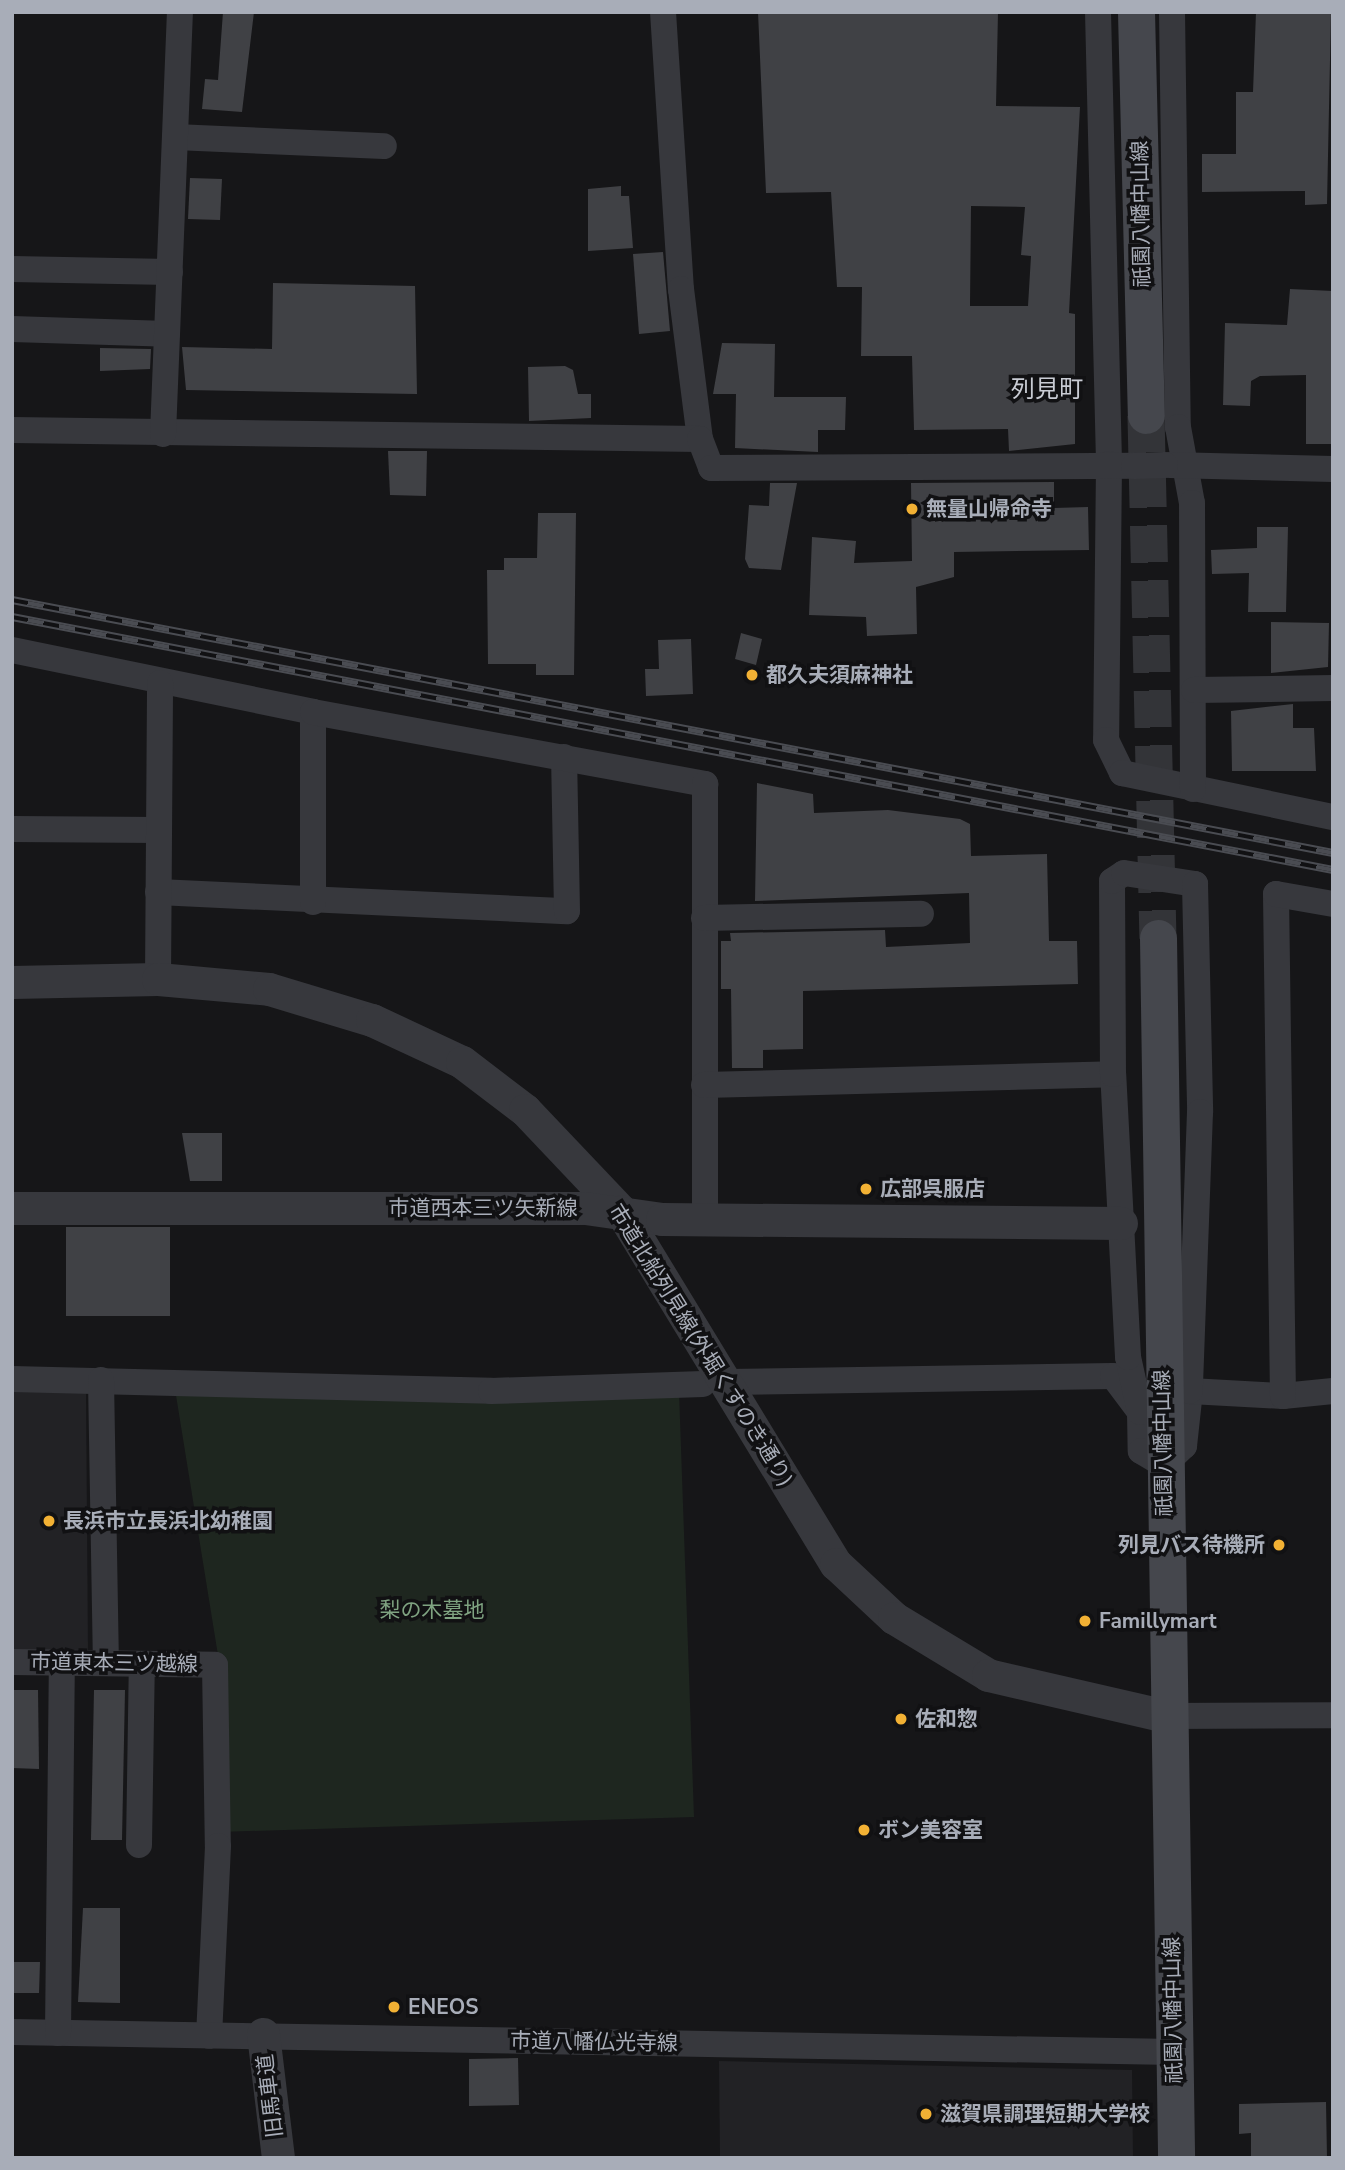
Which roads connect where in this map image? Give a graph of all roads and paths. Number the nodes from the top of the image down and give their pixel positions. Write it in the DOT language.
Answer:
graph roads {
  1 [pos="180,12"];
  2 [pos="663,12"];
  3 [pos="1098,12"];
  4 [pos="1136,12"];
  5 [pos="1172,12"];
  6 [pos="175,137"];
  7 [pos="384,145"];
  8 [pos="12,269"];
  9 [pos="170,272"];
  10 [pos="12,329"];
  11 [pos="167,334"];
  12 [pos="1146,415"];
  13 [pos="12,430"];
  14 [pos="163,434"];
  15 [pos="700,439"];
  16 [pos="1121,465"];
  17 [pos="1175,466"];
  18 [pos="1333,469"];
  19 [pos="12,650"];
  20 [pos="160,683"];
  21 [pos="1333,688"];
  22 [pos="1194,690"];
  23 [pos="313,712"];
  24 [pos="564,757"];
  25 [pos="1193,789"];
  26 [pos="1333,817"];
  27 [pos="12,829"];
  28 [pos="159,830"];
  29 [pos="158,892"];
  30 [pos="313,902"];
  31 [pos="1333,904"];
  32 [pos="921,914"];
  33 [pos="704,918"];
  34 [pos="1158,938"];
  35 [pos="158,979"];
  36 [pos="12,982"];
  37 [pos="1113,1074"];
  38 [pos="704,1085"];
  39 [pos="12,1208"];
  40 [pos="621,1211"];
  41 [pos="705,1220"];
  42 [pos="1121,1223"];
  43 [pos="12,1379"];
  44 [pos="101,1380"];
  45 [pos="715,1383"];
  46 [pos="1190,1391"];
  47 [pos="1333,1391"];
  48 [pos="1283,1396"];
  49 [pos="1140,1412"];
  50 [pos="1164,1465"];
  51 [pos="12,1662"];
  52 [pos="62,1662"];
  53 [pos="106,1663"];
  54 [pos="142,1664"];
  55 [pos="1333,1715"];
  56 [pos="1166,1716"];
  57 [pos="139,1845"];
  58 [pos="12,2032"];
  59 [pos="58,2033"];
  60 [pos="263,2034"];
  61 [pos="209,2036"];
  62 [pos="1175,2052"];
  63 [pos="278,2158"];
  64 [pos="1176,2158"];
  1 -- 6 [label="street"];
  2 -- 15 [label="street"];
  3 -- 16 [label="street"];
  4 -- 12 [label="main road, 祇園八幡中山線"];
  5 -- 17 [label="street"];
  6 -- 7 [label="street"];
  6 -- 9 [label="street"];
  8 -- 9 [label="street"];
  9 -- 11 [label="street"];
  10 -- 11 [label="street"];
  11 -- 14 [label="street"];
  13 -- 14 [label="street"];
  14 -- 15 [label="street"];
  15 -- 16 [label="street"];
  16 -- 17 [label="street, bridge"];
  16 -- 25 [label="street"];
  17 -- 18 [label="street"];
  17 -- 22 [label="street"];
  19 -- 20 [label="street"];
  20 -- 23 [label="street"];
  20 -- 28 [label="street"];
  21 -- 22 [label="street"];
  22 -- 25 [label="street"];
  23 -- 24 [label="street"];
  23 -- 30 [label="street"];
  24 -- 30 [label="street"];
  24 -- 33 [label="street"];
  25 -- 26 [label="street"];
  27 -- 28 [label="street"];
  28 -- 29 [label="street"];
  29 -- 30 [label="street"];
  29 -- 35 [label="street"];
  31 -- 48 [label="street"];
  32 -- 33 [label="street"];
  33 -- 38 [label="street"];
  34 -- 50 [label="main road, 祇園八幡中山線"];
  35 -- 36 [label="street, 市道北船列見線(外堀くすのき通り)"];
  35 -- 40 [label="street, 市道北船列見線(外堀くすのき通り)"];
  37 -- 38 [label="street"];
  37 -- 42 [label="street"];
  37 -- 46 [label="street"];
  38 -- 41 [label="street"];
  39 -- 40 [label="street, 市道西本三ツ矢新線"];
  40 -- 41 [label="street, 市道西本三ツ矢新線"];
  40 -- 45 [label="street, 市道北船列見線(外堀くすのき通り)"];
  41 -- 42 [label="street, 市道西本三ツ矢新線"];
  42 -- 49 [label="street"];
  43 -- 44 [label="street"];
  44 -- 45 [label="street"];
  44 -- 53 [label="street"];
  45 -- 49 [label="street"];
  45 -- 56 [label="street, 市道北船列見線(外堀くすのき通り)"];
  46 -- 48 [label="street"];
  46 -- 50 [label="street"];
  47 -- 48 [label="street"];
  49 -- 50 [label="street"];
  50 -- 56 [label="main road, 祇園八幡中山線"];
  51 -- 52 [label="street, 市道東本三ツ越線"];
  52 -- 53 [label="street, 市道東本三ツ越線"];
  52 -- 59 [label="street"];
  53 -- 54 [label="street, 市道東本三ツ越線"];
  54 -- 57 [label="street"];
  54 -- 61 [label="street, 市道東本三ツ越線"];
  55 -- 56 [label="street"];
  56 -- 62 [label="main road, 祇園八幡中山線"];
  58 -- 59 [label="street, 市道八幡仏光寺線"];
  59 -- 61 [label="street, 市道八幡仏光寺線"];
  60 -- 61 [label="street, 市道八幡仏光寺線"];
  60 -- 62 [label="street, 市道八幡仏光寺線"];
  60 -- 63 [label="street, 旧馬車道"];
  62 -- 64 [label="main road, 祇園八幡中山線"];
}
